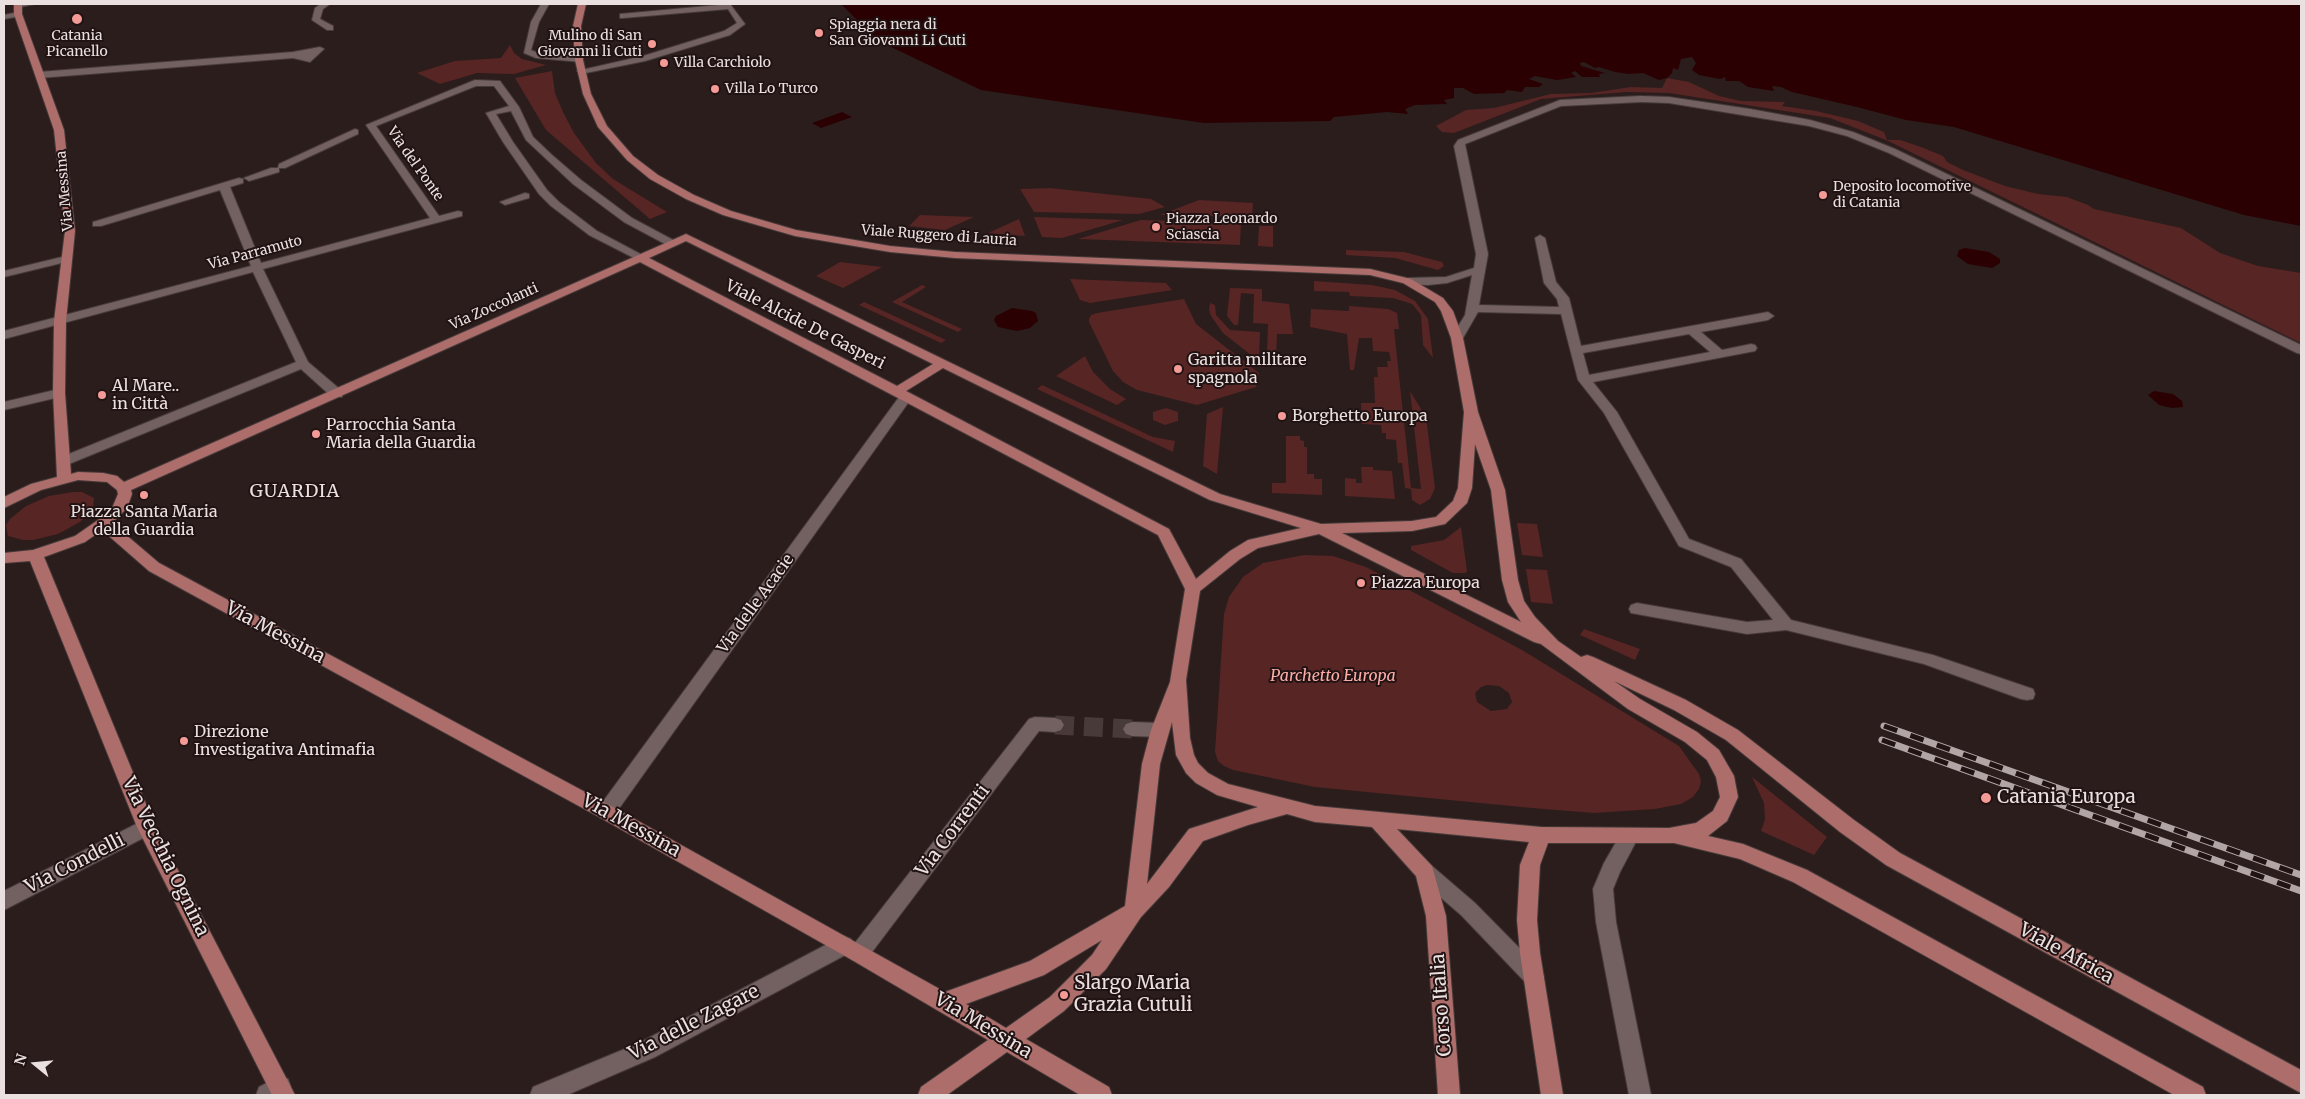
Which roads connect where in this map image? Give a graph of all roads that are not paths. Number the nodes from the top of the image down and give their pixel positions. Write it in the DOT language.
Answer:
graph roads {
  1 [pos="31,4"];
  2 [pos="326,4"];
  3 [pos="545,4"];
  4 [pos="582,4"];
  5 [pos="728,5"];
  6 [pos="18,8"];
  7 [pos="623,16"];
  8 [pos="4,17"];
  9 [pos="330,28"];
  10 [pos="293,55"];
  11 [pos="580,66"];
  12 [pos="39,75"];
  13 [pos="514,107"];
  14 [pos="356,132"];
  15 [pos="224,186"];
  16 [pos="525,196"];
  17 [pos="506,202"];
  18 [pos="458,214"];
  19 [pos="437,220"];
  20 [pos="97,224"];
  21 [pos="686,237"];
  22 [pos="1540,238"];
  23 [pos="671,243"];
  24 [pos="640,257"];
  25 [pos="66,259"];
  26 [pos="257,268"];
  27 [pos="1478,270"];
  28 [pos="4,274"];
  29 [pos="1407,281"];
  30 [pos="1474,308"];
  31 [pos="1567,311"];
  32 [pos="1768,316"];
  33 [pos="60,321"];
  34 [pos="1691,329"];
  35 [pos="4,335"];
  36 [pos="1457,338"];
  37 [pos="1751,348"];
  38 [pos="1576,350"];
  39 [pos="2300,350"];
  40 [pos="1720,354"];
  41 [pos="301,361"];
  42 [pos="943,363"];
  43 [pos="1584,380"];
  44 [pos="58,392"];
  45 [pos="337,394"];
  46 [pos="902,394"];
  47 [pos="4,406"];
  48 [pos="1471,412"];
  49 [pos="64,462"];
  50 [pos="64,479"];
  51 [pos="123,488"];
  52 [pos="4,503"];
  53 [pos="104,524"];
  54 [pos="1322,529"];
  55 [pos="35,555"];
  56 [pos="4,558"];
  57 [pos="1193,589"];
  58 [pos="1637,609"];
  59 [pos="1786,624"];
  60 [pos="1552,645"];
  61 [pos="1178,680"];
  62 [pos="2027,694"];
  63 [pos="1055,724"];
  64 [pos="1132,729"];
  65 [pos="1160,730"];
  66 [pos="1284,808"];
  67 [pos="606,812"];
  68 [pos="1377,820"];
  69 [pos="146,828"];
  70 [pos="1541,835"];
  71 [pos="1630,836"];
  72 [pos="1669,836"];
  73 [pos="1425,872"];
  74 [pos="4,901"];
  75 [pos="1134,911"];
  76 [pos="852,949"];
  77 [pos="1534,977"];
  78 [pos="943,1003"];
  79 [pos="1006,1041"];
  80 [pos="2301,1082"];
  81 [pos="277,1092"];
  82 [pos="541,1095"];
  83 [pos="929,1095"];
  84 [pos="1102,1095"];
  85 [pos="1449,1095"];
  86 [pos="1552,1095"];
  87 [pos="1640,1095"];
  88 [pos="2195,1095"];
  1 -- 6 [label="street"];
  2 -- 9 [label="street"];
  3 -- 11 [label="street"];
  4 -- 11 [label="main road, Viale Ruggero di Lauria"];
  5 -- 7 [label="street"];
  5 -- 11 [label="street"];
  6 -- 8 [label="street"];
  6 -- 12 [label="main road, Via Messina"];
  10 -- 12 [label="street"];
  11 -- 29 [label="main road, Viale Ruggero di Lauria"];
  12 -- 25 [label="main road, Via Messina"];
  13 -- 19 [label="street, Via del Ponte"];
  13 -- 23 [label="street"];
  13 -- 24 [label="street, Viale Alcide De Gasperi"];
  14 -- 15 [label="street"];
  15 -- 20 [label="street"];
  15 -- 26 [label="street"];
  16 -- 17 [label="street"];
  18 -- 19 [label="street, Via Parramuto"];
  19 -- 26 [label="street, Via Parramuto"];
  21 -- 23 [label="main road, Via Zoccolanti"];
  21 -- 42 [label="main road, Viale Alcide De Gasperi"];
  22 -- 31 [label="street"];
  23 -- 24 [label="main road, Via Zoccolanti"];
  24 -- 45 [label="main road, Via Zoccolanti"];
  24 -- 46 [label="main road, Viale Alcide De Gasperi"];
  25 -- 28 [label="street"];
  25 -- 33 [label="main road, Via Messina"];
  26 -- 33 [label="street, Via Parramuto"];
  26 -- 41 [label="street"];
  27 -- 29 [label="street"];
  27 -- 30 [label="street"];
  27 -- 39 [label="street"];
  29 -- 36 [label="main road, Viale Ruggero di Lauria"];
  30 -- 31 [label="street"];
  30 -- 36 [label="street"];
  31 -- 38 [label="street"];
  32 -- 34 [label="street"];
  33 -- 35 [label="street, Via Parramuto"];
  33 -- 44 [label="main road, Via Messina"];
  34 -- 38 [label="street"];
  34 -- 40 [label="street"];
  36 -- 48 [label="main road, Viale Ruggero di Lauria"];
  37 -- 40 [label="street"];
  38 -- 43 [label="street"];
  40 -- 43 [label="street"];
  41 -- 45 [label="street"];
  41 -- 49 [label="street"];
  42 -- 46 [label="main road"];
  42 -- 54 [label="main road, Viale Alcide De Gasperi"];
  43 -- 59 [label="street"];
  44 -- 47 [label="street"];
  44 -- 49 [label="main road, Via Messina"];
  45 -- 51 [label="main road, Via Zoccolanti"];
  46 -- 57 [label="main road, Viale Alcide De Gasperi"];
  46 -- 67 [label="street, Via delle Acacie"];
  48 -- 54 [label="main road"];
  48 -- 60 [label="main road"];
  49 -- 50 [label="main road, Via Messina"];
  50 -- 51 [label="main road"];
  50 -- 52 [label="main road"];
  51 -- 53 [label="main road"];
  53 -- 55 [label="main road"];
  53 -- 67 [label="main road, Via Messina"];
  54 -- 57 [label="main road"];
  54 -- 60 [label="main road"];
  55 -- 56 [label="main road"];
  55 -- 69 [label="main road, Via Vecchia Ognina"];
  57 -- 61 [label="main road"];
  58 -- 59 [label="street"];
  59 -- 62 [label="street"];
  60 -- 72 [label="main road"];
  60 -- 80 [label="main road, Viale Africa"];
  61 -- 65 [label="main road"];
  61 -- 66 [label="main road"];
  63 -- 76 [label="street, Via Correnti"];
  64 -- 65 [label="street"];
  65 -- 75 [label="main road"];
  66 -- 68 [label="main road"];
  66 -- 75 [label="main road"];
  67 -- 76 [label="main road, Via Messina"];
  68 -- 70 [label="main road"];
  68 -- 73 [label="main road"];
  69 -- 74 [label="street, Via Condelli"];
  69 -- 81 [label="main road, Via Vecchia Ognina"];
  70 -- 71 [label="main road"];
  70 -- 77 [label="main road"];
  71 -- 72 [label="main road"];
  71 -- 87 [label="street"];
  72 -- 88 [label="main road"];
  73 -- 77 [label="street"];
  73 -- 85 [label="main road, Corso Italia"];
  75 -- 78 [label="main road"];
  75 -- 79 [label="main road"];
  76 -- 78 [label="main road, Via Messina"];
  76 -- 82 [label="street, Via delle Zagare"];
  77 -- 86 [label="main road"];
  78 -- 79 [label="main road, Via Messina"];
  79 -- 83 [label="main road"];
  79 -- 84 [label="main road, Via Messina"];
}
